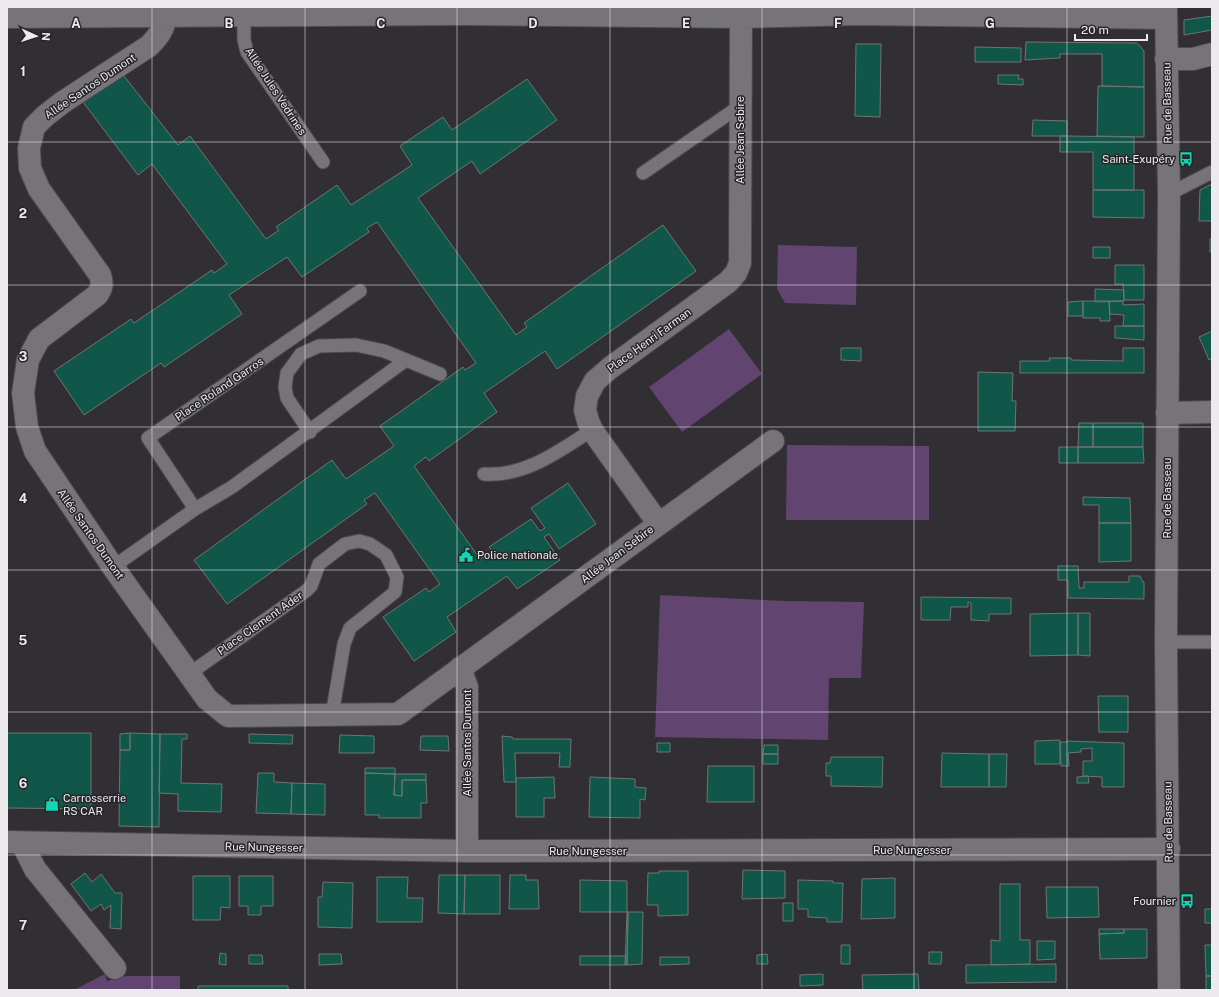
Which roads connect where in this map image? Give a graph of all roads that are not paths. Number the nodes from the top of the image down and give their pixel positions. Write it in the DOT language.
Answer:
graph roads {
  1 [pos="1166,12"];
  2 [pos="166,15"];
  3 [pos="244,16"];
  4 [pos="7,17"];
  5 [pos="741,18"];
  6 [pos="1212,54"];
  7 [pos="1166,59"];
  8 [pos="740,106"];
  9 [pos="323,162"];
  10 [pos="1212,172"];
  11 [pos="643,173"];
  12 [pos="1168,194"];
  13 [pos="740,263"];
  14 [pos="360,291"];
  15 [pos="406,360"];
  16 [pos="440,374"];
  17 [pos="1212,412"];
  18 [pos="1167,413"];
  19 [pos="592,430"];
  20 [pos="310,432"];
  21 [pos="774,441"];
  22 [pos="484,474"];
  23 [pos="195,509"];
  24 [pos="658,523"];
  25 [pos="113,566"];
  26 [pos="1166,642"];
  27 [pos="1212,642"];
  28 [pos="460,668"];
  29 [pos="189,674"];
  30 [pos="332,715"];
  31 [pos="15,843"];
  32 [pos="1168,849"];
  33 [pos="467,851"];
  34 [pos="115,968"];
  35 [pos="1169,990"];
  1 -- 5 [label="street"];
  1 -- 7 [label="street, Rue de Basseau"];
  2 -- 3 [label="street"];
  2 -- 4 [label="street"];
  2 -- 25 [label="street, Allée Santos Dumont"];
  3 -- 5 [label="street"];
  3 -- 9 [label="lane, Allée Jules Vedrines"];
  5 -- 8 [label="street, Allée Jean Sebire"];
  6 -- 7 [label="street"];
  7 -- 12 [label="street, Rue de Basseau"];
  8 -- 11 [label="lane"];
  8 -- 13 [label="street, Allée Jean Sebire"];
  10 -- 12 [label="lane"];
  12 -- 18 [label="street, Rue de Basseau"];
  13 -- 19 [label="street, Place Henri Farman"];
  14 -- 23 [label="lane, Place Roland Garros"];
  15 -- 16 [label="lane"];
  15 -- 20 [label="lane"];
  15 -- 20 [label="lane"];
  17 -- 18 [label="street"];
  18 -- 26 [label="street, Rue de Basseau"];
  19 -- 22 [label="lane"];
  19 -- 24 [label="street, Place Henri Farman"];
  20 -- 23 [label="lane"];
  21 -- 24 [label="street, Allée Jean Sebire"];
  23 -- 25 [label="lane"];
  24 -- 28 [label="street, Allée Jean Sebire"];
  25 -- 29 [label="street, Allée Santos Dumont"];
  26 -- 27 [label="lane"];
  26 -- 32 [label="street, Rue de Basseau"];
  28 -- 30 [label="street, Allée Santos Dumont"];
  28 -- 33 [label="street, Allée Santos Dumont"];
  29 -- 30 [label="street, Allée Santos Dumont"];
  29 -- 30 [label="lane, Place Clement Ader"];
  31 -- 33 [label="street, Rue Nungesser"];
  31 -- 34 [label="street"];
  32 -- 33 [label="street, Rue Nungesser"];
  32 -- 35 [label="street, Rue de Basseau"];
}
